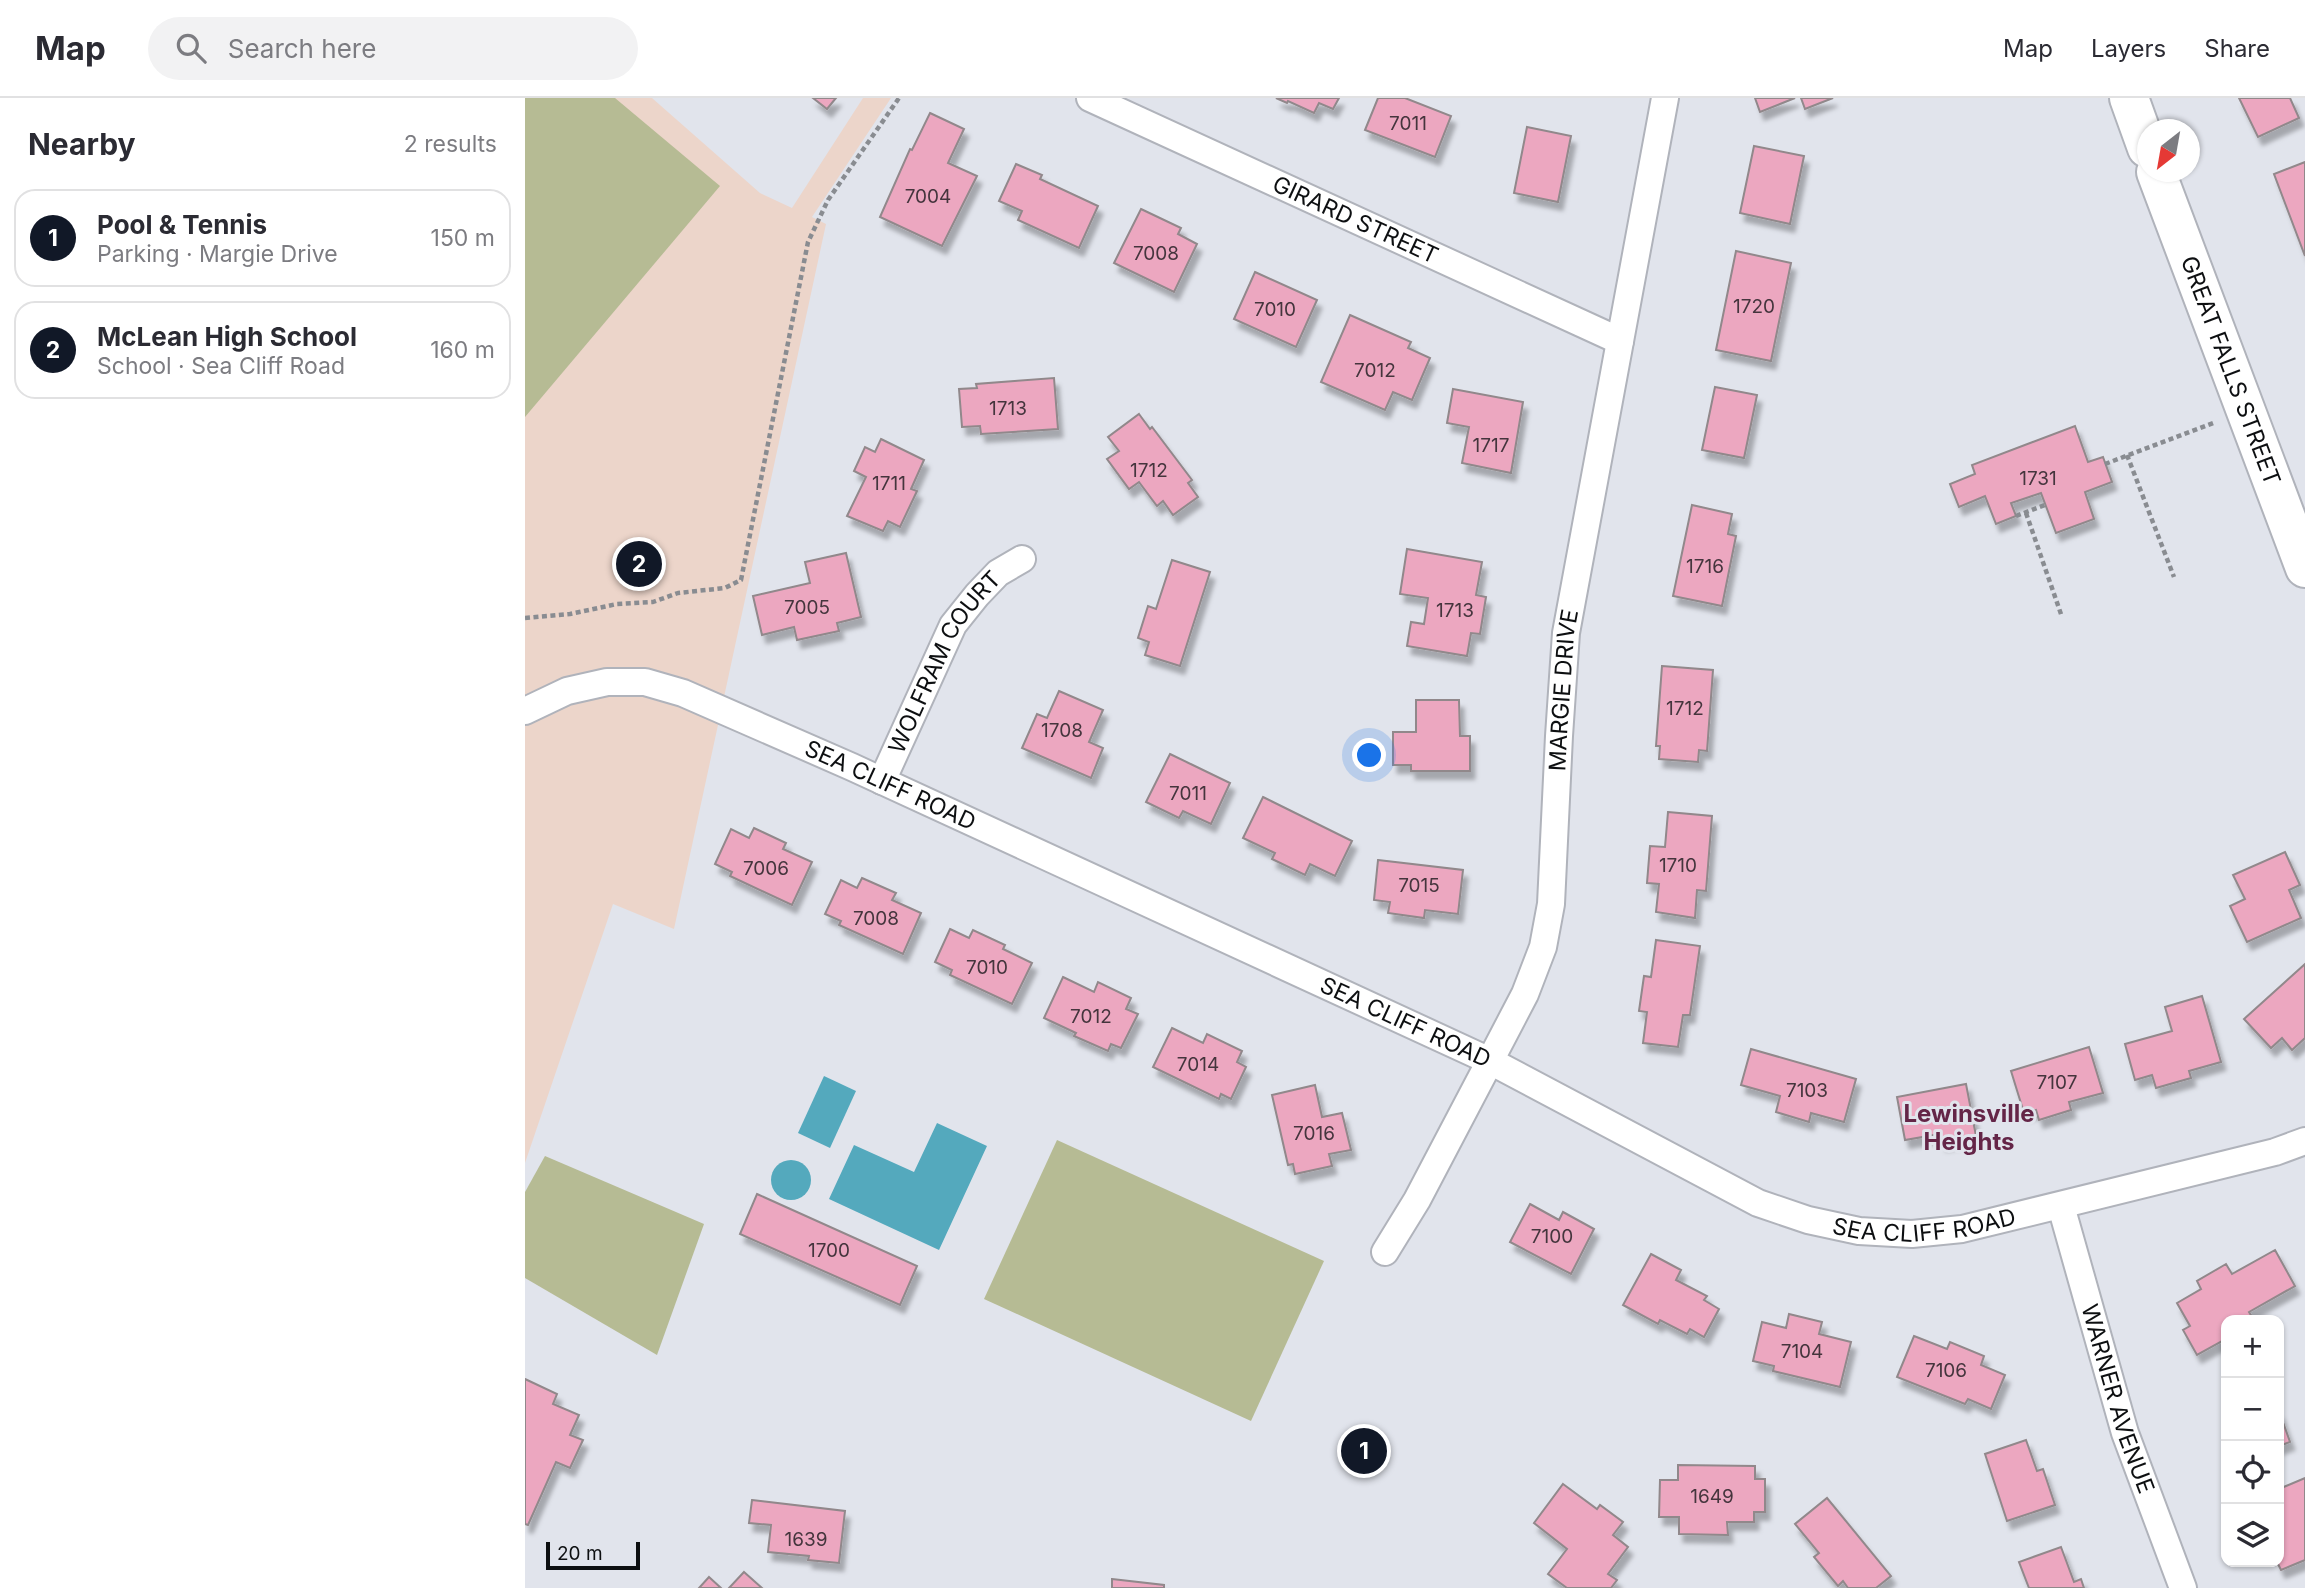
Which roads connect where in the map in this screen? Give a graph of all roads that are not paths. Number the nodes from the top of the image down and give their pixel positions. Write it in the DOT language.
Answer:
graph roads {
  1 [pos="1090,98"];
  2 [pos="1665,98"];
  3 [pos="2129,98"];
  4 [pos="2137,120"];
  5 [pos="2160,182"];
  6 [pos="1620,341"];
  7 [pos="1022,559"];
  8 [pos="2305,568"];
  9 [pos="525,710"];
  10 [pos="882,781"];
  11 [pos="1490,1061"];
  12 [pos="2305,1141"];
  13 [pos="2061,1206"];
  14 [pos="1385,1252"];
  15 [pos="2183,1588"];
  1 -- 6 [label="street, GIRARD STREET"];
  2 -- 6 [label="street, MARGIE DRIVE"];
  3 -- 4 [label="main road"];
  5 -- 8 [label="main road, GREAT FALLS STREET"];
  6 -- 11 [label="street, MARGIE DRIVE"];
  7 -- 10 [label="street, WOLFRAM COURT"];
  9 -- 10 [label="street, SEA CLIFF ROAD"];
  10 -- 11 [label="street, SEA CLIFF ROAD"];
  11 -- 13 [label="street, SEA CLIFF ROAD"];
  11 -- 14 [label="street, MARGIE DRIVE"];
  12 -- 13 [label="street, SEA CLIFF ROAD"];
  13 -- 15 [label="street, WARNER AVENUE"];
}
